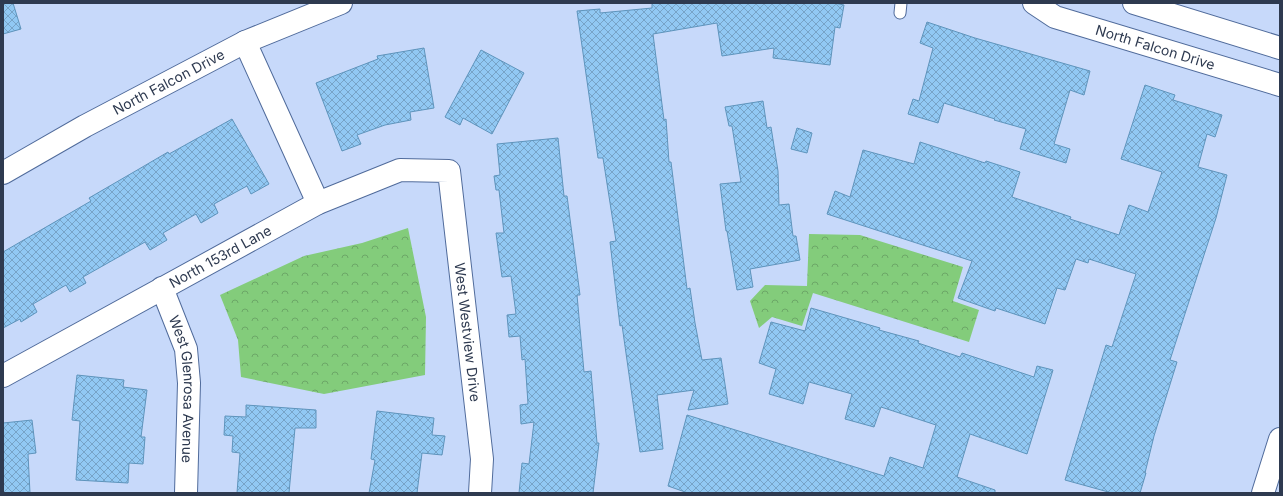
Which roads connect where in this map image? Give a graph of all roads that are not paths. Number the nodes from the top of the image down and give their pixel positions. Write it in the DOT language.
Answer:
graph roads {
  1 [pos="341,3"];
  2 [pos="1034,3"];
  3 [pos="1134,3"];
  4 [pos="245,42"];
  5 [pos="1280,48"];
  6 [pos="1280,85"];
  7 [pos="449,171"];
  8 [pos="3,173"];
  9 [pos="318,203"];
  10 [pos="162,288"];
  11 [pos="3,376"];
  12 [pos="1280,439"];
  13 [pos="186,493"];
  14 [pos="480,493"];
  15 [pos="1263,493"];
  1 -- 4 [label="street, North Falcon Drive"];
  2 -- 6 [label="street, North Falcon Drive"];
  3 -- 5 [label="street"];
  4 -- 8 [label="street, North Falcon Drive"];
  4 -- 9 [label="street"];
  7 -- 9 [label="street, North 153rd Lane"];
  7 -- 14 [label="street, West Westview Drive"];
  9 -- 10 [label="street, North 153rd Lane"];
  10 -- 11 [label="street, North 153rd Lane"];
  10 -- 13 [label="street, West Glenrosa Avenue"];
  12 -- 15 [label="street"];
}
